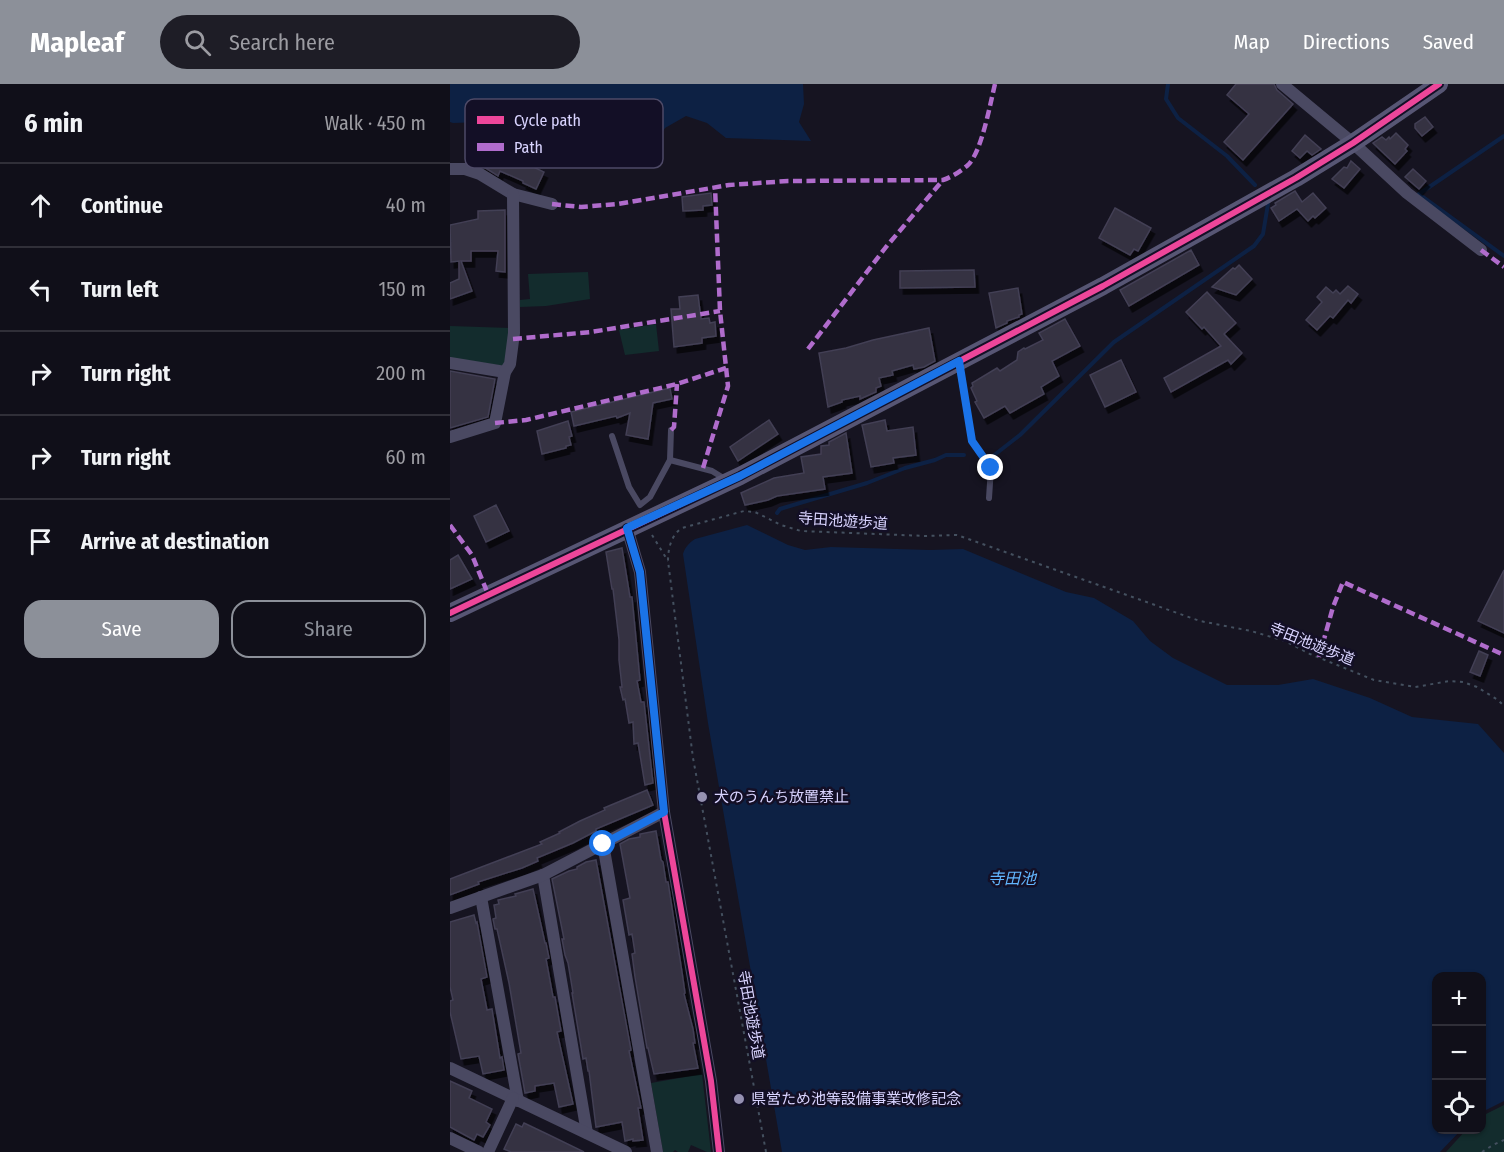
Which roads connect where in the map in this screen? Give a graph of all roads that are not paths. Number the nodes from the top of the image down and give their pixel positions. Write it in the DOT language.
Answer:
graph roads {
  1 [pos="1282,84"];
  2 [pos="1439,84"];
  3 [pos="1353,143"];
  4 [pos="450,170"];
  5 [pos="513,194"];
  6 [pos="552,204"];
  7 [pos="1481,250"];
  8 [pos="959,361"];
  9 [pos="450,363"];
  10 [pos="505,372"];
  11 [pos="671,430"];
  12 [pos="612,436"];
  13 [pos="450,437"];
  14 [pos="669,460"];
  15 [pos="729,481"];
  16 [pos="989,498"];
  17 [pos="627,528"];
  18 [pos="450,613"];
  19 [pos="664,812"];
  20 [pos="603,844"];
  21 [pos="543,874"];
  22 [pos="481,897"];
  23 [pos="450,908"];
  24 [pos="450,1068"];
  25 [pos="516,1099"];
  26 [pos="586,1133"];
  27 [pos="450,1138"];
  28 [pos="479,1152"];
  29 [pos="488,1152"];
  30 [pos="626,1152"];
  31 [pos="657,1152"];
  32 [pos="719,1152"];
  1 -- 3 [label="street"];
  2 -- 3 [label="street"];
  3 -- 7 [label="street"];
  3 -- 8 [label="street"];
  4 -- 5 [label="street"];
  5 -- 6 [label="street"];
  5 -- 10 [label="street"];
  8 -- 15 [label="street"];
  8 -- 16 [label="lane"];
  9 -- 10 [label="street"];
  10 -- 13 [label="street"];
  11 -- 14 [label="lane"];
  12 -- 14 [label="lane"];
  14 -- 15 [label="lane"];
  15 -- 17 [label="street"];
  17 -- 18 [label="street"];
  17 -- 19 [label="street"];
  19 -- 20 [label="street"];
  19 -- 32 [label="street"];
  20 -- 21 [label="street"];
  20 -- 31 [label="street"];
  21 -- 22 [label="street"];
  21 -- 26 [label="street"];
  22 -- 23 [label="street"];
  22 -- 25 [label="street"];
  24 -- 25 [label="street"];
  25 -- 26 [label="street"];
  25 -- 29 [label="street"];
  26 -- 30 [label="street"];
  27 -- 28 [label="street"];
}
